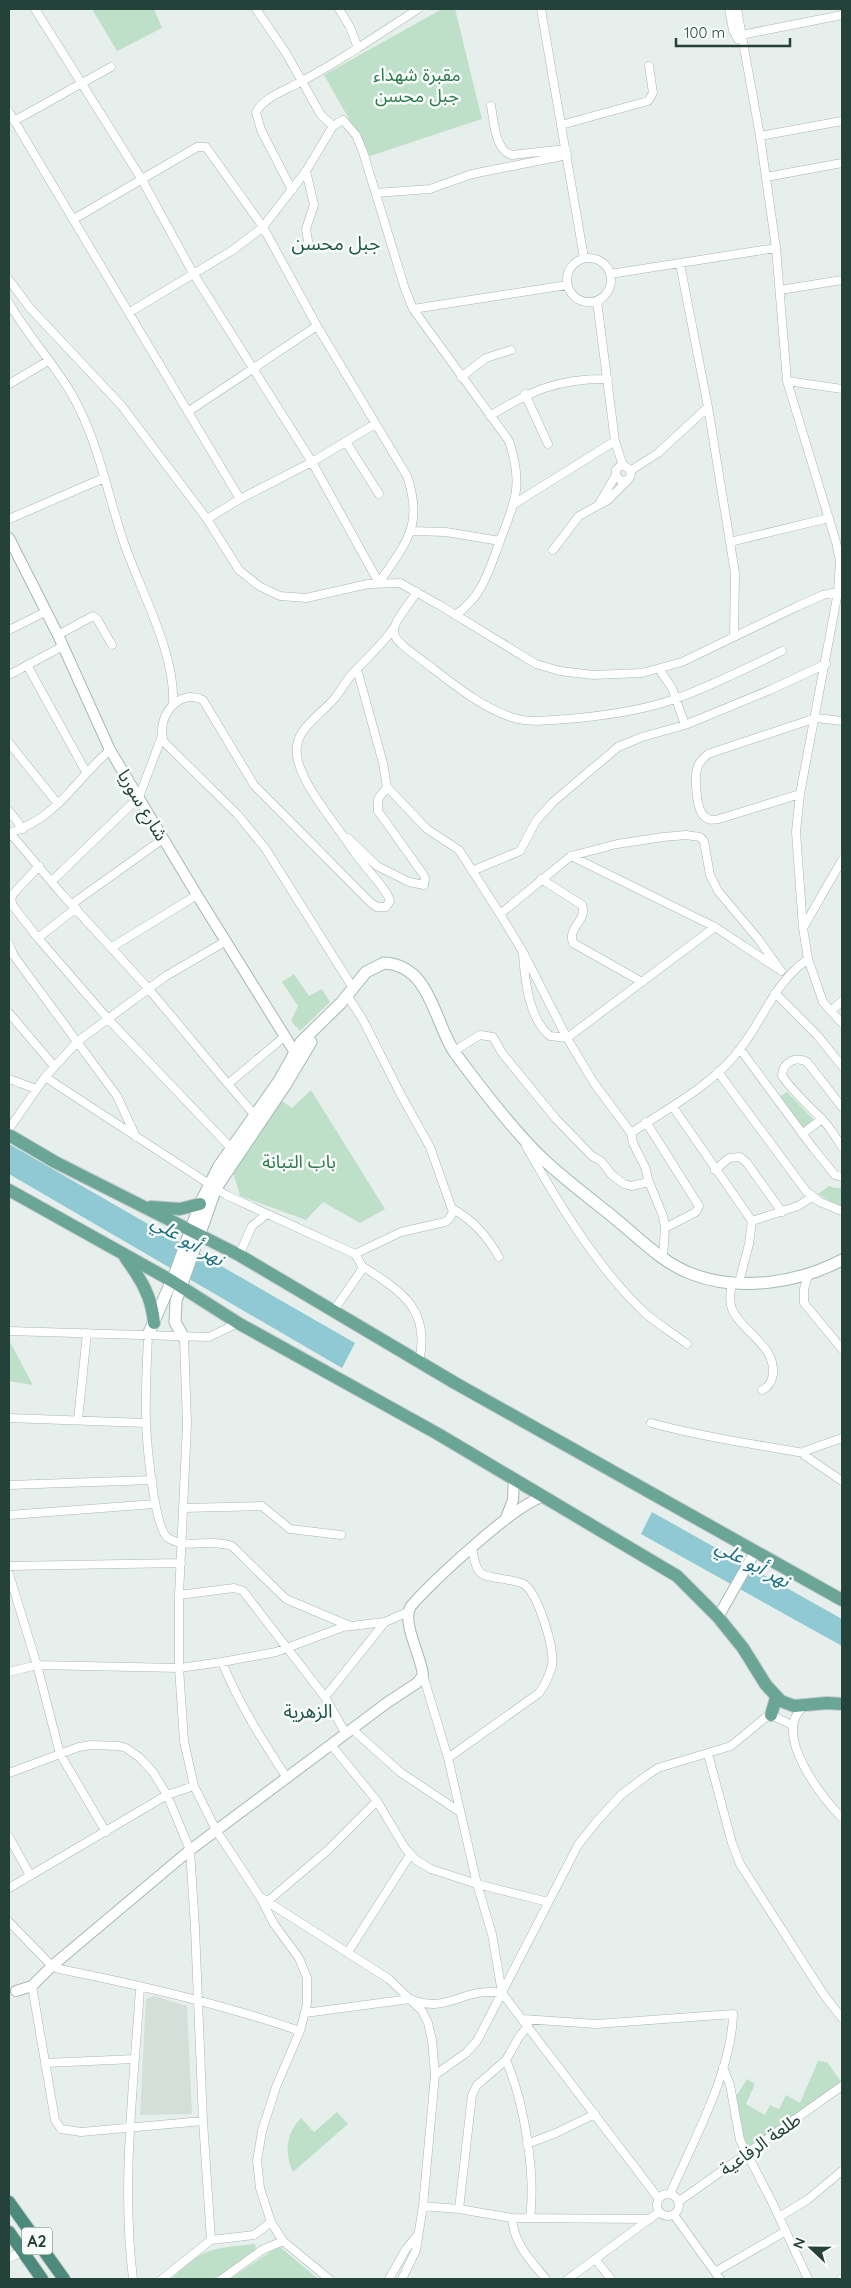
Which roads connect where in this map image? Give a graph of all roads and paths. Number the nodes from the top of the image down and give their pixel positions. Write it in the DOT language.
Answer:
graph roads {
  1 [pos="35,9"];
  2 [pos="256,9"];
  3 [pos="339,9"];
  4 [pos="418,9"];
  5 [pos="542,9"];
  6 [pos="729,9"];
  7 [pos="738,9"];
  8 [pos="842,15"];
  9 [pos="739,35"];
  10 [pos="358,48"];
  11 [pos="649,66"];
  12 [pos="110,67"];
  13 [pos="303,82"];
  14 [pos="81,83"];
  15 [pos="491,106"];
  16 [pos="9,112"];
  17 [pos="14,121"];
  18 [pos="842,121"];
  19 [pos="562,125"];
  20 [pos="333,126"];
  21 [pos="760,136"];
  22 [pos="566,152"];
  23 [pos="842,163"];
  24 [pos="306,171"];
  25 [pos="766,177"];
  26 [pos="141,178"];
  27 [pos="292,190"];
  28 [pos="376,193"];
  29 [pos="74,218"];
  30 [pos="263,227"];
  31 [pos="308,241"];
  32 [pos="776,248"];
  33 [pos="584,258"];
  34 [pos="680,264"];
  35 [pos="193,273"];
  36 [pos="610,274"];
  37 [pos="9,280"];
  38 [pos="842,280"];
  39 [pos="567,285"];
  40 [pos="780,290"];
  41 [pos="597,301"];
  42 [pos="9,303"];
  43 [pos="413,309"];
  44 [pos="130,312"];
  45 [pos="317,326"];
  46 [pos="511,350"];
  47 [pos="48,361"];
  48 [pos="254,370"];
  49 [pos="461,376"];
  50 [pos="608,379"];
  51 [pos="786,381"];
  52 [pos="9,384"];
  53 [pos="842,389"];
  54 [pos="525,394"];
  55 [pos="708,407"];
  56 [pos="189,411"];
  57 [pos="490,416"];
  58 [pos="374,424"];
  59 [pos="615,441"];
  60 [pos="346,442"];
  61 [pos="548,444"];
  62 [pos="312,462"];
  63 [pos="623,466"];
  64 [pos="630,472"];
  65 [pos="616,476"];
  66 [pos="104,478"];
  67 [pos="627,480"];
  68 [pos="379,494"];
  69 [pos="240,499"];
  70 [pos="514,504"];
  71 [pos="599,504"];
  72 [pos="829,518"];
  73 [pos="9,519"];
  74 [pos="207,519"];
  75 [pos="412,531"];
  76 [pos="9,538"];
  77 [pos="500,541"];
  78 [pos="730,542"];
  79 [pos="553,550"];
  80 [pos="379,583"];
  81 [pos="417,592"];
  82 [pos="838,592"];
  83 [pos="46,612"];
  84 [pos="455,615"];
  85 [pos="393,629"];
  86 [pos="9,630"];
  87 [pos="58,635"];
  88 [pos="734,636"];
  89 [pos="112,645"];
  90 [pos="63,646"];
  91 [pos="782,651"];
  92 [pos="826,664"];
  93 [pos="27,665"];
  94 [pos="357,669"];
  95 [pos="659,669"];
  96 [pos="9,675"];
  97 [pos="676,699"];
  98 [pos="173,705"];
  99 [pos="816,718"];
  100 [pos="842,721"];
  101 [pos="685,725"];
  102 [pos="162,736"];
  103 [pos="9,743"];
  104 [pos="110,750"];
  105 [pos="86,772"];
  106 [pos="387,787"];
  107 [pos="800,794"];
  108 [pos="139,797"];
  109 [pos="58,804"];
  110 [pos="9,811"];
  111 [pos="335,824"];
  112 [pos="23,829"];
  113 [pos="10,833"];
  114 [pos="163,839"];
  115 [pos="571,856"];
  116 [pos="842,860"];
  117 [pos="39,866"];
  118 [pos="472,871"];
  119 [pos="541,879"];
  120 [pos="52,881"];
  121 [pos="197,895"];
  122 [pos="74,906"];
  123 [pos="500,914"];
  124 [pos="715,927"];
  125 [pos="803,928"];
  126 [pos="38,938"];
  127 [pos="226,941"];
  128 [pos="9,944"];
  129 [pos="112,946"];
  130 [pos="523,952"];
  131 [pos="12,957"];
  132 [pos="808,959"];
  133 [pos="781,970"];
  134 [pos="788,975"];
  135 [pos="642,982"];
  136 [pos="148,988"];
  137 [pos="775,993"];
  138 [pos="347,995"];
  139 [pos="842,1001"];
  140 [pos="831,1011"];
  141 [pos="9,1013"];
  142 [pos="108,1018"];
  143 [pos="842,1023"];
  144 [pos="284,1037"];
  145 [pos="567,1038"];
  146 [pos="78,1041"];
  147 [pos="740,1049"];
  148 [pos="454,1051"];
  149 [pos="296,1056"];
  150 [pos="54,1066"];
  151 [pos="842,1066"];
  152 [pos="718,1072"];
  153 [pos="45,1077"];
  154 [pos="9,1079"];
  155 [pos="787,1082"];
  156 [pos="228,1084"];
  157 [pos="36,1089"];
  158 [pos="773,1092"];
  159 [pos="673,1107"];
  160 [pos="842,1107"];
  161 [pos="257,1118"];
  162 [pos="822,1119"];
  163 [pos="646,1122"];
  164 [pos="9,1129"];
  165 [pos="517,1129"];
  166 [pos="631,1133"];
  167 [pos="802,1134"];
  168 [pos="9,1135"];
  169 [pos="136,1136"];
  170 [pos="842,1147"];
  171 [pos="231,1148"];
  172 [pos="715,1170"];
  173 [pos="842,1177"];
  174 [pos="649,1182"];
  175 [pos="213,1186"];
  176 [pos="9,1190"];
  177 [pos="812,1197"];
  178 [pos="200,1204"];
  179 [pos="141,1206"];
  180 [pos="453,1209"];
  181 [pos="842,1211"];
  182 [pos="782,1212"];
  183 [pos="267,1214"];
  184 [pos="752,1221"];
  185 [pos="665,1228"];
  186 [pos="193,1239"];
  187 [pos="122,1253"];
  188 [pos="355,1254"];
  189 [pos="239,1255"];
  190 [pos="499,1257"];
  191 [pos="663,1257"];
  192 [pos="842,1260"];
  193 [pos="362,1266"];
  194 [pos="808,1276"];
  195 [pos="178,1280"];
  196 [pos="735,1282"];
  197 [pos="334,1310"];
  198 [pos="154,1323"];
  199 [pos="238,1323"];
  200 [pos="9,1331"];
  201 [pos="87,1333"];
  202 [pos="148,1335"];
  203 [pos="184,1338"];
  204 [pos="687,1344"];
  205 [pos="842,1349"];
  206 [pos="418,1362"];
  207 [pos="762,1390"];
  208 [pos="9,1418"];
  209 [pos="78,1420"];
  210 [pos="146,1423"];
  211 [pos="651,1423"];
  212 [pos="842,1438"];
  213 [pos="804,1453"];
  214 [pos="514,1479"];
  215 [pos="152,1480"];
  216 [pos="842,1481"];
  217 [pos="9,1484"];
  218 [pos="544,1497"];
  219 [pos="155,1504"];
  220 [pos="184,1508"];
  221 [pos="9,1515"];
  222 [pos="506,1518"];
  223 [pos="341,1535"];
  224 [pos="182,1543"];
  225 [pos="472,1548"];
  226 [pos="751,1558"];
  227 [pos="181,1563"];
  228 [pos="9,1566"];
  229 [pos="9,1574"];
  230 [pos="179,1596"];
  231 [pos="842,1600"];
  232 [pos="842,1609"];
  233 [pos="408,1612"];
  234 [pos="718,1617"];
  235 [pos="385,1622"];
  236 [pos="350,1626"];
  237 [pos="286,1647"];
  238 [pos="222,1662"];
  239 [pos="36,1665"];
  240 [pos="179,1668"];
  241 [pos="9,1672"];
  242 [pos="423,1675"];
  243 [pos="325,1697"];
  244 [pos="776,1698"];
  245 [pos="842,1704"];
  246 [pos="803,1706"];
  247 [pos="771,1715"];
  248 [pos="792,1725"];
  249 [pos="349,1732"];
  250 [pos="332,1746"];
  251 [pos="60,1754"];
  252 [pos="708,1754"];
  253 [pos="448,1758"];
  254 [pos="9,1773"];
  255 [pos="287,1778"];
  256 [pos="194,1786"];
  257 [pos="167,1795"];
  258 [pos="377,1801"];
  259 [pos="460,1812"];
  260 [pos="842,1818"];
  261 [pos="216,1830"];
  262 [pos="106,1832"];
  263 [pos="9,1837"];
  264 [pos="190,1850"];
  265 [pos="410,1855"];
  266 [pos="30,1875"];
  267 [pos="477,1884"];
  268 [pos="9,1888"];
  269 [pos="260,1897"];
  270 [pos="268,1901"];
  271 [pos="548,1902"];
  272 [pos="9,1922"];
  273 [pos="348,1952"];
  274 [pos="52,1966"];
  275 [pos="32,1986"];
  276 [pos="140,1988"];
  277 [pos="502,1992"];
  278 [pos="12,1993"];
  279 [pos="410,1999"];
  280 [pos="199,2001"];
  281 [pos="305,2013"];
  282 [pos="842,2018"];
  283 [pos="526,2023"];
  284 [pos="300,2031"];
  285 [pos="135,2059"];
  286 [pos="506,2060"];
  287 [pos="45,2063"];
  288 [pos="723,2067"];
  289 [pos="435,2075"];
  290 [pos="842,2086"];
  291 [pos="595,2114"];
  292 [pos="203,2121"];
  293 [pos="130,2129"];
  294 [pos="527,2144"];
  295 [pos="747,2154"];
  296 [pos="842,2171"];
  297 [pos="670,2194"];
  298 [pos="659,2199"];
  299 [pos="9,2202"];
  300 [pos="678,2202"];
  301 [pos="423,2206"];
  302 [pos="459,2209"];
  303 [pos="659,2212"];
  304 [pos="674,2215"];
  305 [pos="779,2217"];
  306 [pos="512,2218"];
  307 [pos="530,2218"];
  308 [pos="650,2219"];
  309 [pos="271,2222"];
  310 [pos="786,2231"];
  311 [pos="9,2232"];
  312 [pos="254,2235"];
  313 [pos="416,2237"];
  314 [pos="211,2240"];
  315 [pos="283,2241"];
  316 [pos="262,2250"];
  317 [pos="22,2252"];
  318 [pos="9,2258"];
  319 [pos="596,2259"];
  320 [pos="714,2272"];
  321 [pos="42,2279"];
  322 [pos="64,2279"];
  323 [pos="133,2279"];
  324 [pos="162,2279"];
  325 [pos="222,2279"];
  326 [pos="329,2279"];
  327 [pos="389,2279"];
  328 [pos="402,2279"];
  329 [pos="546,2279"];
  330 [pos="568,2279"];
  331 [pos="611,2279"];
  332 [pos="720,2279"];
  333 [pos="808,2279"];
  1 -- 14 [label="street"];
  2 -- 13 [label="street"];
  3 -- 10 [label="street"];
  4 -- 10 [label="street"];
  5 -- 19 [label="street"];
  6 -- 9 [label="street"];
  7 -- 9 [label="street"];
  8 -- 9 [label="street"];
  9 -- 21 [label="street"];
  10 -- 13 [label="street"];
  11 -- 19 [label="street"];
  12 -- 14 [label="street"];
  13 -- 20 [label="street"];
  13 -- 27 [label="street"];
  14 -- 17 [label="street"];
  14 -- 26 [label="street"];
  15 -- 22 [label="street"];
  16 -- 17 [label="street"];
  17 -- 29 [label="street"];
  18 -- 21 [label="street"];
  19 -- 22 [label="street"];
  20 -- 24 [label="street"];
  20 -- 28 [label="street"];
  21 -- 25 [label="street"];
  22 -- 28 [label="street"];
  22 -- 33 [label="street"];
  23 -- 25 [label="street"];
  24 -- 27 [label="street"];
  24 -- 31 [label="street"];
  25 -- 32 [label="street"];
  26 -- 29 [label="street"];
  26 -- 30 [label="street"];
  26 -- 35 [label="street"];
  27 -- 30 [label="street"];
  28 -- 43 [label="street"];
  29 -- 44 [label="street"];
  30 -- 35 [label="street"];
  30 -- 45 [label="street"];
  32 -- 34 [label="street"];
  32 -- 40 [label="street"];
  33 -- 36 [label="street"];
  33 -- 39 [label="street"];
  34 -- 36 [label="street"];
  34 -- 55 [label="street"];
  35 -- 44 [label="street"];
  35 -- 48 [label="street"];
  36 -- 41 [label="street"];
  37 -- 74 [label="street"];
  38 -- 40 [label="street"];
  39 -- 41 [label="street"];
  39 -- 43 [label="street"];
  40 -- 51 [label="street"];
  41 -- 50 [label="street"];
  42 -- 47 [label="street"];
  43 -- 49 [label="street"];
  44 -- 56 [label="street"];
  45 -- 48 [label="street"];
  45 -- 58 [label="street"];
  46 -- 49 [label="street"];
  47 -- 52 [label="street"];
  47 -- 66 [label="street"];
  48 -- 56 [label="street"];
  48 -- 62 [label="street"];
  49 -- 57 [label="street"];
  50 -- 54 [label="street"];
  50 -- 59 [label="street"];
  51 -- 53 [label="street"];
  51 -- 72 [label="street"];
  54 -- 57 [label="street"];
  54 -- 61 [label="street"];
  55 -- 64 [label="street"];
  55 -- 78 [label="street"];
  56 -- 69 [label="street"];
  57 -- 70 [label="street"];
  58 -- 60 [label="street"];
  58 -- 75 [label="street"];
  59 -- 63 [label="street"];
  59 -- 70 [label="street"];
  60 -- 62 [label="street"];
  60 -- 68 [label="street"];
  62 -- 69 [label="street"];
  62 -- 80 [label="street"];
  63 -- 64 [label="street"];
  63 -- 65 [label="street"];
  64 -- 67 [label="street"];
  65 -- 67 [label="street"];
  65 -- 71 [label="street"];
  66 -- 73 [label="street"];
  66 -- 98 [label="street"];
  67 -- 71 [label="street"];
  69 -- 74 [label="street"];
  70 -- 77 [label="street"];
  71 -- 79 [label="street"];
  72 -- 78 [label="street"];
  72 -- 82 [label="street"];
  74 -- 80 [label="street"];
  75 -- 77 [label="street"];
  75 -- 80 [label="street"];
  76 -- 83 [label="street, شارع سوريا"];
  77 -- 84 [label="street"];
  78 -- 88 [label="street"];
  80 -- 81 [label="street"];
  81 -- 84 [label="street"];
  81 -- 85 [label="street"];
  82 -- 88 [label="street"];
  82 -- 92 [label="street"];
  83 -- 86 [label="street"];
  83 -- 87 [label="street, شارع سوريا"];
  84 -- 95 [label="street"];
  85 -- 94 [label="street"];
  85 -- 97 [label="street"];
  87 -- 89 [label="street"];
  87 -- 90 [label="street, شارع سوريا"];
  88 -- 95 [label="street"];
  90 -- 93 [label="street"];
  90 -- 104 [label="street, شارع سوريا"];
  91 -- 97 [label="street"];
  92 -- 99 [label="street"];
  92 -- 101 [label="street"];
  93 -- 96 [label="street"];
  93 -- 105 [label="street"];
  94 -- 106 [label="street"];
  94 -- 111 [label="street"];
  95 -- 97 [label="street"];
  97 -- 101 [label="street"];
  98 -- 102 [label="street"];
  98 -- 111 [label="street"];
  99 -- 100 [label="street"];
  99 -- 107 [label="street"];
  99 -- 107 [label="street"];
  101 -- 118 [label="street"];
  102 -- 108 [label="street"];
  102 -- 138 [label="street"];
  103 -- 109 [label="street"];
  104 -- 105 [label="street"];
  104 -- 108 [label="street, شارع سوريا"];
  105 -- 109 [label="street"];
  106 -- 111 [label="street"];
  106 -- 118 [label="street"];
  107 -- 125 [label="street"];
  108 -- 114 [label="street, شارع سوريا"];
  108 -- 120 [label="street"];
  109 -- 112 [label="street"];
  110 -- 112 [label="street"];
  112 -- 113 [label="street"];
  113 -- 117 [label="street"];
  114 -- 121 [label="street, شارع سوريا"];
  114 -- 122 [label="street"];
  115 -- 119 [label="street"];
  115 -- 124 [label="street"];
  115 -- 133 [label="street"];
  116 -- 125 [label="street"];
  117 -- 120 [label="street"];
  117 -- 126 [label="street"];
  118 -- 123 [label="street"];
  119 -- 123 [label="street"];
  119 -- 135 [label="street"];
  120 -- 122 [label="street"];
  121 -- 127 [label="street, شارع سوريا"];
  121 -- 129 [label="street"];
  122 -- 126 [label="street"];
  122 -- 129 [label="street"];
  123 -- 130 [label="street"];
  124 -- 133 [label="street"];
  124 -- 135 [label="street"];
  125 -- 132 [label="street"];
  126 -- 142 [label="street"];
  127 -- 136 [label="street"];
  127 -- 144 [label="street, شارع سوريا"];
  128 -- 131 [label="street"];
  129 -- 136 [label="street"];
  130 -- 145 [label="street"];
  130 -- 145 [label="street"];
  131 -- 146 [label="street"];
  132 -- 134 [label="street"];
  132 -- 140 [label="street"];
  133 -- 134 [label="street"];
  134 -- 137 [label="street"];
  135 -- 145 [label="street"];
  136 -- 142 [label="street"];
  136 -- 156 [label="street"];
  137 -- 147 [label="street"];
  137 -- 151 [label="street"];
  138 -- 148 [label="main road"];
  138 -- 149 [label="main road"];
  138 -- 180 [label="street"];
  139 -- 140 [label="street"];
  140 -- 143 [label="street"];
  141 -- 150 [label="street"];
  142 -- 146 [label="street"];
  142 -- 171 [label="street"];
  144 -- 149 [label="street, شارع سوريا"];
  144 -- 156 [label="street"];
  145 -- 166 [label="street"];
  146 -- 150 [label="street"];
  146 -- 169 [label="street"];
  147 -- 152 [label="street"];
  147 -- 158 [label="street"];
  148 -- 165 [label="main road"];
  148 -- 174 [label="street"];
  149 -- 161 [label="main road"];
  150 -- 153 [label="street"];
  152 -- 159 [label="street"];
  152 -- 177 [label="street"];
  153 -- 157 [label="street"];
  153 -- 169 [label="street"];
  154 -- 157 [label="street"];
  155 -- 158 [label="street"];
  155 -- 160 [label="street"];
  155 -- 162 [label="street"];
  156 -- 161 [label="street"];
  157 -- 164 [label="street"];
  158 -- 167 [label="street"];
  159 -- 163 [label="street"];
  159 -- 172 [label="street"];
  161 -- 171 [label="main road"];
  161 -- 175 [label="main road"];
  162 -- 167 [label="street"];
  162 -- 170 [label="street"];
  163 -- 166 [label="street"];
  163 -- 185 [label="street"];
  165 -- 191 [label="main road"];
  165 -- 204 [label="street"];
  166 -- 174 [label="street"];
  167 -- 173 [label="street"];
  168 -- 179 [label="main road"];
  169 -- 175 [label="street"];
  171 -- 175 [label="main road"];
  172 -- 182 [label="street"];
  172 -- 184 [label="street"];
  174 -- 185 [label="street"];
  175 -- 178 [label="main road"];
  175 -- 183 [label="street"];
  175 -- 186 [label="main road"];
  176 -- 187 [label="main road"];
  177 -- 181 [label="street"];
  177 -- 182 [label="street"];
  178 -- 179 [label="main road"];
  178 -- 186 [label="main road"];
  179 -- 186 [label="main road"];
  180 -- 188 [label="street"];
  180 -- 190 [label="street"];
  182 -- 184 [label="street"];
  183 -- 188 [label="street"];
  183 -- 189 [label="street"];
  184 -- 196 [label="street"];
  185 -- 191 [label="street"];
  186 -- 189 [label="main road"];
  186 -- 195 [label="main road"];
  186 -- 226 [label="main road"];
  187 -- 195 [label="main road"];
  187 -- 198 [label="main road"];
  188 -- 193 [label="street"];
  189 -- 197 [label="main road"];
  191 -- 196 [label="main road"];
  192 -- 194 [label="main road"];
  193 -- 197 [label="street"];
  193 -- 206 [label="street"];
  194 -- 196 [label="main road"];
  194 -- 205 [label="street"];
  195 -- 198 [label="main road"];
  195 -- 199 [label="main road"];
  195 -- 203 [label="main road"];
  196 -- 207 [label="street"];
  197 -- 206 [label="main road"];
  198 -- 202 [label="main road"];
  199 -- 203 [label="street"];
  199 -- 214 [label="main road"];
  200 -- 201 [label="street"];
  201 -- 202 [label="street"];
  201 -- 209 [label="street"];
  202 -- 203 [label="street"];
  202 -- 210 [label="street"];
  203 -- 220 [label="street"];
  206 -- 226 [label="main road"];
  208 -- 209 [label="street"];
  209 -- 210 [label="street"];
  210 -- 215 [label="street"];
  211 -- 213 [label="street"];
  212 -- 213 [label="street"];
  213 -- 216 [label="street"];
  214 -- 218 [label="main road"];
  214 -- 222 [label="street"];
  215 -- 217 [label="street"];
  215 -- 219 [label="street"];
  218 -- 222 [label="street"];
  218 -- 234 [label="main road"];
  219 -- 221 [label="street"];
  219 -- 224 [label="street"];
  220 -- 223 [label="street"];
  220 -- 224 [label="street"];
  222 -- 225 [label="street"];
  224 -- 227 [label="street"];
  224 -- 236 [label="street"];
  225 -- 233 [label="street"];
  225 -- 253 [label="street"];
  226 -- 231 [label="main road"];
  226 -- 232 [label="main road"];
  226 -- 234 [label="street"];
  227 -- 228 [label="street"];
  227 -- 230 [label="street"];
  229 -- 239 [label="street"];
  230 -- 237 [label="street"];
  230 -- 240 [label="street"];
  233 -- 235 [label="street"];
  233 -- 242 [label="street"];
  234 -- 244 [label="main road"];
  235 -- 236 [label="street"];
  235 -- 243 [label="street"];
  236 -- 237 [label="street"];
  237 -- 238 [label="street"];
  237 -- 243 [label="street"];
  238 -- 240 [label="street"];
  238 -- 255 [label="street"];
  239 -- 240 [label="street"];
  239 -- 241 [label="street"];
  239 -- 251 [label="street"];
  240 -- 256 [label="street"];
  242 -- 249 [label="street"];
  242 -- 253 [label="street"];
  243 -- 249 [label="street"];
  244 -- 246 [label="main road"];
  244 -- 247 [label="main road"];
  245 -- 246 [label="main road"];
  246 -- 248 [label="street"];
  247 -- 248 [label="street"];
  247 -- 252 [label="street"];
  248 -- 260 [label="street"];
  249 -- 250 [label="street"];
  249 -- 259 [label="street"];
  250 -- 255 [label="street"];
  250 -- 258 [label="street"];
  251 -- 254 [label="street"];
  251 -- 257 [label="street"];
  251 -- 262 [label="street"];
  252 -- 271 [label="street"];
  252 -- 282 [label="street"];
  253 -- 259 [label="street"];
  255 -- 261 [label="street"];
  256 -- 257 [label="street"];
  256 -- 261 [label="street"];
  257 -- 262 [label="street"];
  257 -- 264 [label="street"];
  258 -- 265 [label="street"];
  258 -- 270 [label="street"];
  259 -- 267 [label="street"];
  261 -- 264 [label="street"];
  261 -- 269 [label="street"];
  262 -- 266 [label="street"];
  263 -- 266 [label="street"];
  264 -- 274 [label="street"];
  264 -- 280 [label="street"];
  265 -- 267 [label="street"];
  265 -- 273 [label="street"];
  266 -- 268 [label="street"];
  267 -- 271 [label="street"];
  267 -- 277 [label="street"];
  269 -- 270 [label="street"];
  269 -- 281 [label="street"];
  270 -- 273 [label="street"];
  271 -- 277 [label="street"];
  272 -- 274 [label="street"];
  273 -- 279 [label="street"];
  274 -- 275 [label="street"];
  274 -- 276 [label="street"];
  274 -- 278 [label="street"];
  275 -- 278 [label="street"];
  275 -- 287 [label="street"];
  276 -- 280 [label="street"];
  276 -- 285 [label="street"];
  277 -- 279 [label="street"];
  277 -- 283 [label="street"];
  277 -- 289 [label="street"];
  279 -- 281 [label="street"];
  279 -- 289 [label="street"];
  280 -- 284 [label="street"];
  280 -- 292 [label="street"];
  281 -- 284 [label="street"];
  283 -- 286 [label="street"];
  283 -- 288 [label="street"];
  283 -- 291 [label="street"];
  284 -- 309 [label="street"];
  285 -- 287 [label="street"];
  285 -- 293 [label="street"];
  286 -- 294 [label="street"];
  286 -- 302 [label="street"];
  287 -- 293 [label="street"];
  288 -- 295 [label="street"];
  288 -- 297 [label="street"];
  289 -- 301 [label="street"];
  290 -- 295 [label="street, طلعة الرفاعية"];
  291 -- 294 [label="street"];
  291 -- 298 [label="street"];
  292 -- 293 [label="street"];
  292 -- 314 [label="street"];
  293 -- 323 [label="street"];
  294 -- 307 [label="street"];
  295 -- 300 [label="street, طلعة الرفاعية"];
  295 -- 305 [label="street"];
  296 -- 305 [label="street"];
  297 -- 298 [label="street"];
  297 -- 300 [label="street"];
  298 -- 303 [label="street"];
  299 -- 322 [label="highway, A2"];
  300 -- 304 [label="street"];
  301 -- 302 [label="street"];
  301 -- 313 [label="street"];
  302 -- 306 [label="street"];
  303 -- 304 [label="street"];
  303 -- 308 [label="street"];
  304 -- 320 [label="street"];
  305 -- 310 [label="street"];
  306 -- 307 [label="street"];
  306 -- 329 [label="street"];
  307 -- 308 [label="street"];
  308 -- 319 [label="street"];
  309 -- 312 [label="street"];
  309 -- 315 [label="street"];
  310 -- 320 [label="street"];
  310 -- 333 [label="street"];
  311 -- 317 [label="highway, A2"];
  312 -- 314 [label="street"];
  312 -- 316 [label="street"];
  313 -- 327 [label="street"];
  313 -- 328 [label="street"];
  314 -- 324 [label="street"];
  315 -- 316 [label="street"];
  315 -- 326 [label="street"];
  316 -- 325 [label="street"];
  317 -- 318 [label="street"];
  317 -- 321 [label="highway, A2"];
  319 -- 330 [label="street"];
  319 -- 331 [label="street"];
  320 -- 332 [label="street"];
}
